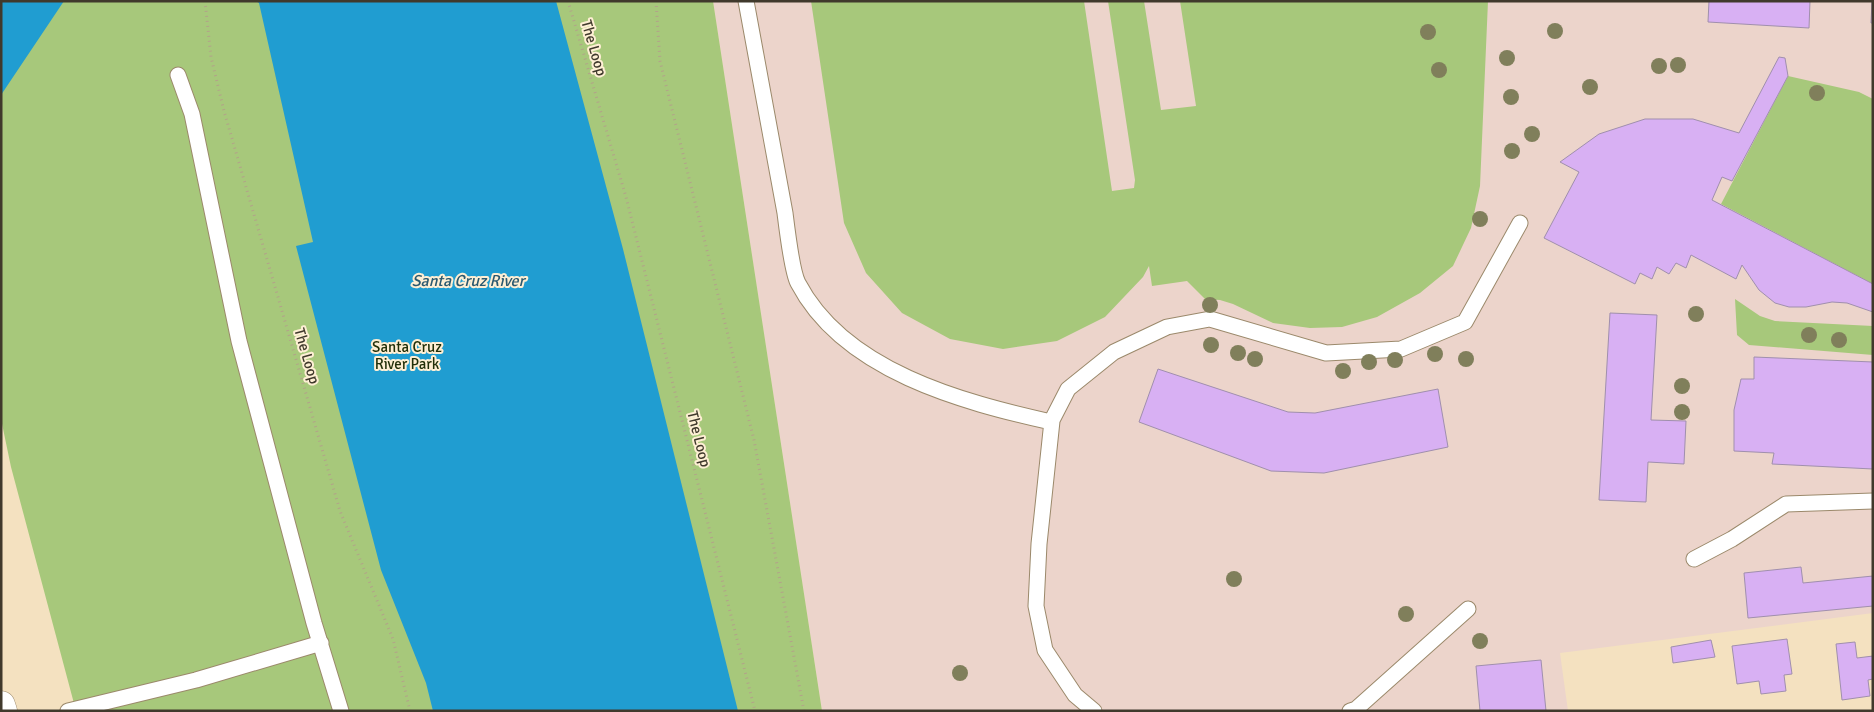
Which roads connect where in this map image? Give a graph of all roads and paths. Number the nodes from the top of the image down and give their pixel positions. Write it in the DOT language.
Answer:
graph roads {
  1 [pos="205,1"];
  2 [pos="568,1"];
  3 [pos="656,1"];
  4 [pos="746,1"];
  5 [pos="178,75"];
  6 [pos="1520,223"];
  7 [pos="1052,421"];
  8 [pos="1873,501"];
  9 [pos="1694,559"];
  10 [pos="1468,609"];
  11 [pos="321,643"];
  12 [pos="1,705"];
  13 [pos="3,711"];
  14 [pos="68,711"];
  15 [pos="341,711"];
  16 [pos="410,711"];
  17 [pos="755,711"];
  18 [pos="804,711"];
  19 [pos="1094,711"];
  20 [pos="1350,711"];
  1 -- 16 [label="path, The Loop"];
  2 -- 17 [label="path, The Loop"];
  3 -- 18 [label="path"];
  4 -- 7 [label="lane"];
  5 -- 11 [label="lane"];
  6 -- 7 [label="lane"];
  7 -- 19 [label="lane"];
  8 -- 9 [label="lane"];
  10 -- 20 [label="lane"];
  11 -- 14 [label="lane"];
  11 -- 15 [label="lane"];
  12 -- 13 [label="main road"];
}
